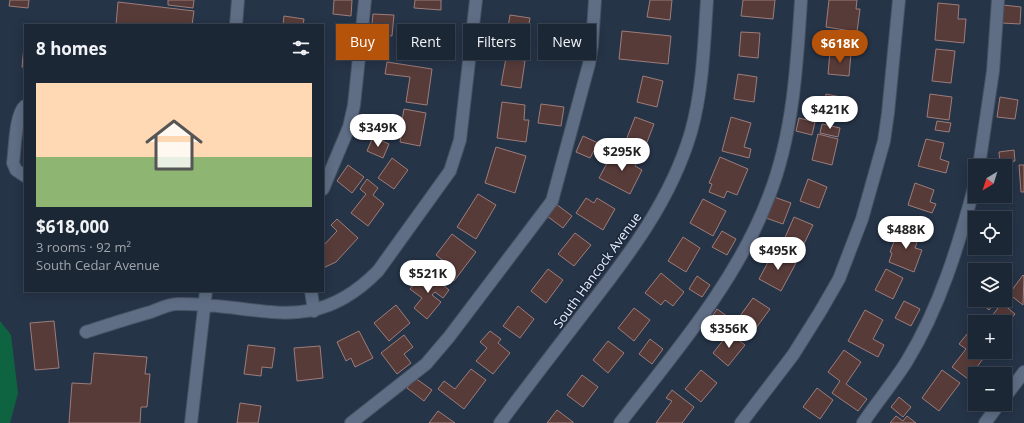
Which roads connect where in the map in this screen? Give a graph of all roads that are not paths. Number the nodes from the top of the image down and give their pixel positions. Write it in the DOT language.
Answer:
graph roads {
  1 [pos="238,0"];
  2 [pos="365,0"];
  3 [pos="476,0"];
  4 [pos="595,0"];
  5 [pos="707,0"];
  6 [pos="801,0"];
  7 [pos="899,0"];
  8 [pos="998,0"];
  9 [pos="236,24"];
  10 [pos="24,107"];
  11 [pos="980,159"];
  12 [pos="24,175"];
  13 [pos="324,187"];
  14 [pos="970,203"];
  15 [pos="206,292"];
  16 [pos="311,292"];
  17 [pos="204,306"];
  18 [pos="314,311"];
  19 [pos="86,332"];
  20 [pos="1024,372"];
  21 [pos="1012,388"];
  22 [pos="994,411"];
  23 [pos="191,423"];
  24 [pos="351,423"];
  25 [pos="500,423"];
  26 [pos="620,423"];
  27 [pos="741,423"];
  28 [pos="863,423"];
  29 [pos="985,423"];
  1 -- 9 [label="street"];
  2 -- 13 [label="street"];
  3 -- 18 [label="street"];
  4 -- 24 [label="street"];
  5 -- 25 [label="street, South Hancock Avenue"];
  6 -- 26 [label="street"];
  7 -- 27 [label="street"];
  8 -- 11 [label="street"];
  10 -- 12 [label="street"];
  14 -- 28 [label="street"];
  15 -- 17 [label="street"];
  16 -- 18 [label="street"];
  17 -- 18 [label="street"];
  17 -- 19 [label="street"];
  17 -- 23 [label="street"];
  20 -- 21 [label="street"];
  22 -- 29 [label="street"];
}
